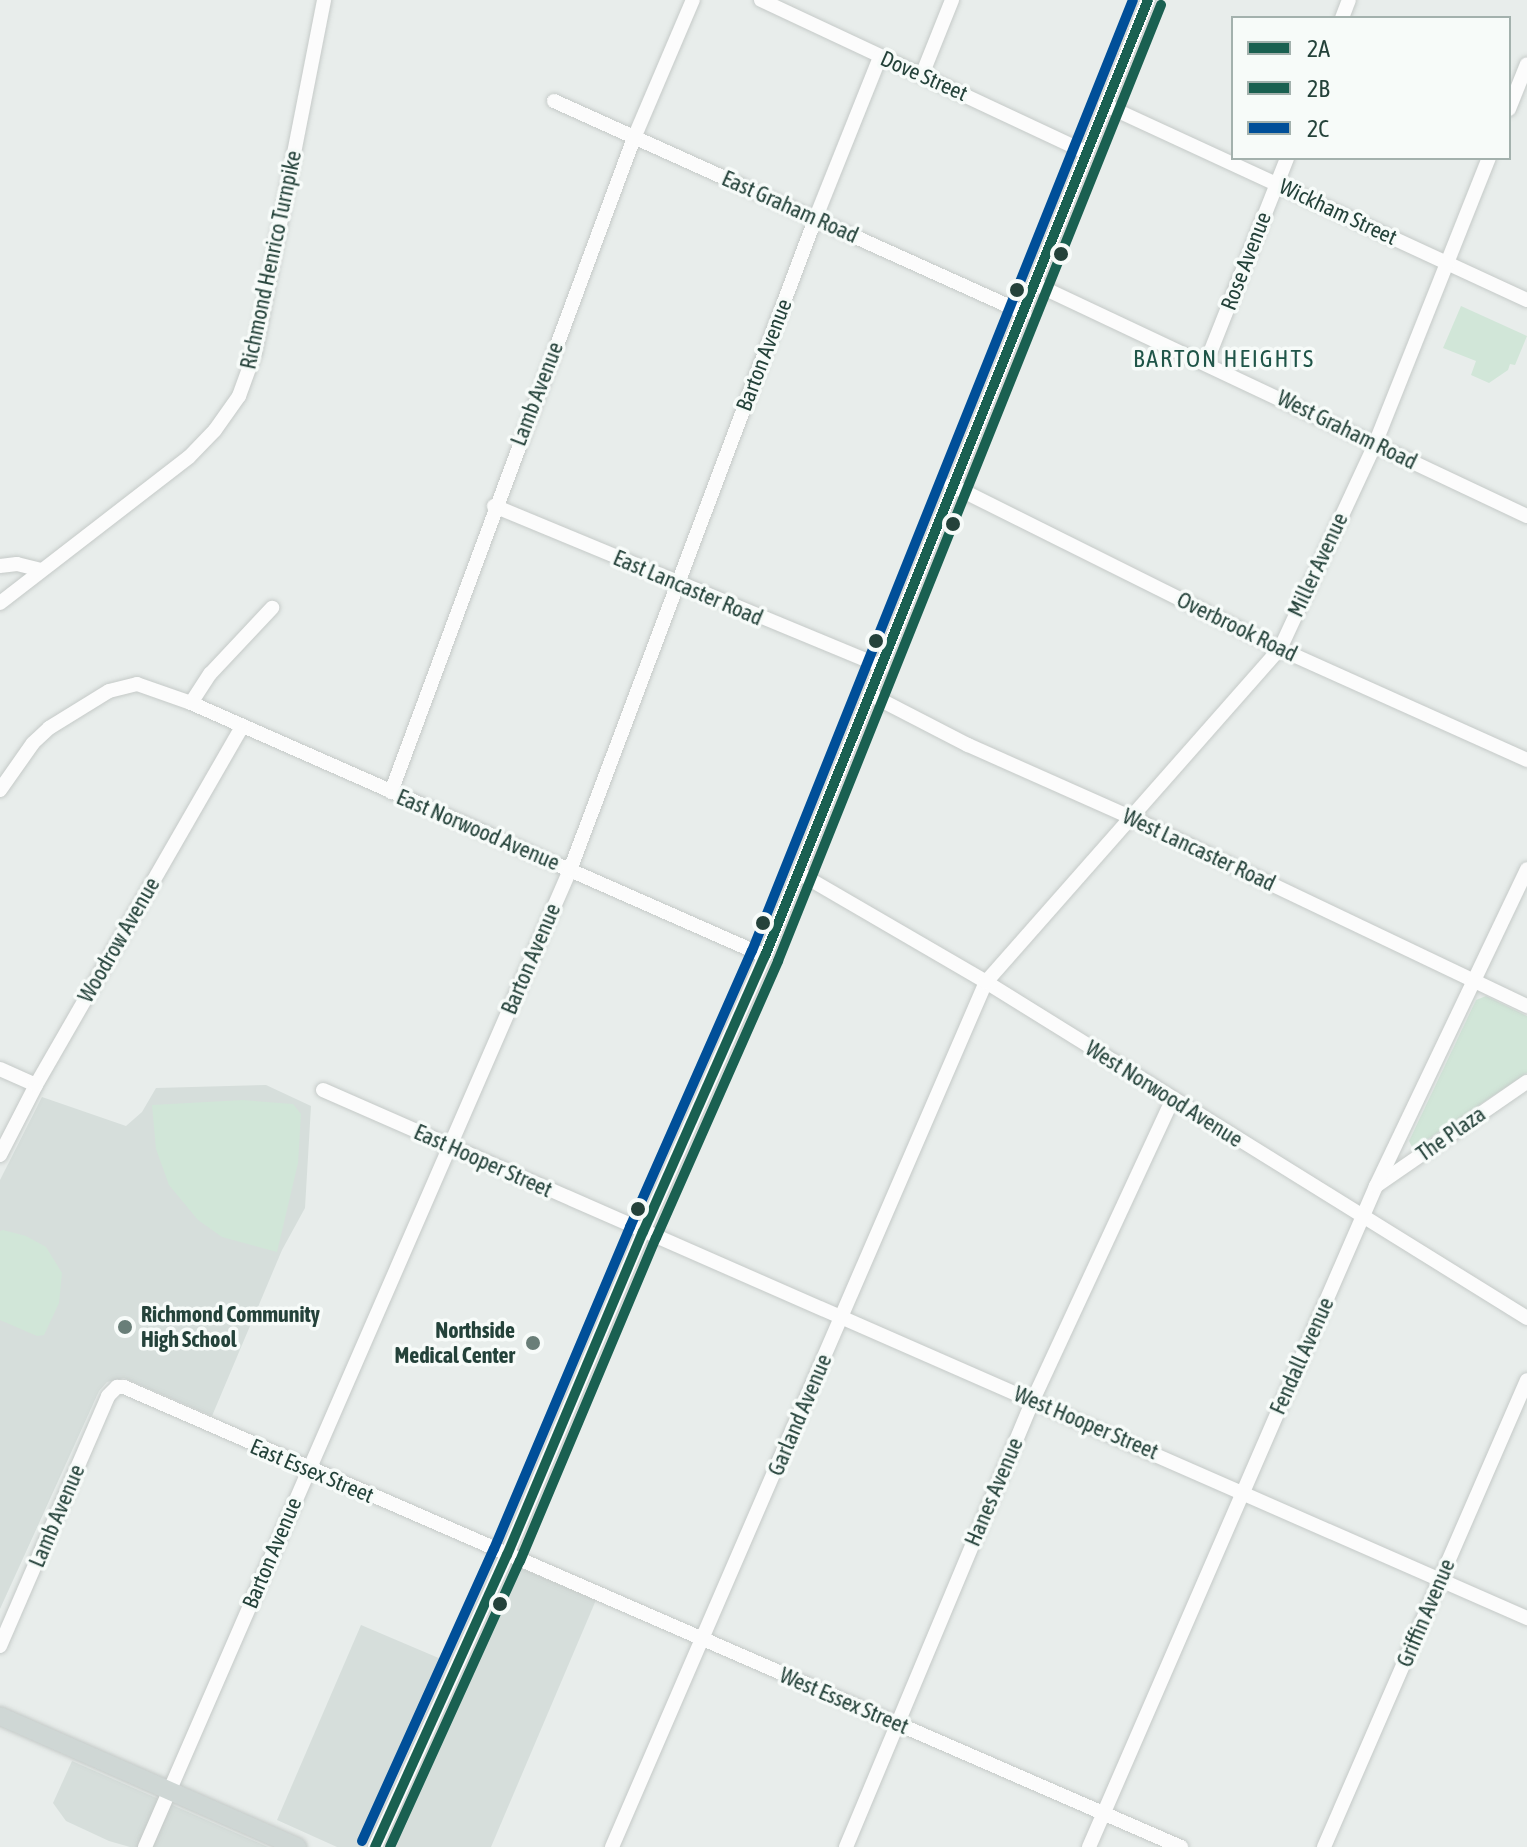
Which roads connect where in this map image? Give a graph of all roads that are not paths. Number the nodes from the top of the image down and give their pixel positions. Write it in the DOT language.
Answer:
graph roads {
  1 [pos="324,0"];
  2 [pos="693,0"];
  3 [pos="761,0"];
  4 [pos="952,0"];
  5 [pos="1148,0"];
  6 [pos="880,57"];
  7 [pos="1527,64"];
  8 [pos="922,75"];
  9 [pos="554,101"];
  10 [pos="1511,104"];
  11 [pos="1105,105"];
  12 [pos="634,138"];
  13 [pos="1086,152"];
  14 [pos="1286,160"];
  15 [pos="1488,160"];
  16 [pos="1277,183"];
  17 [pos="816,217"];
  18 [pos="1447,263"];
  19 [pos="1035,284"];
  20 [pos="1527,300"];
  21 [pos="1024,313"];
  22 [pos="1206,363"];
  23 [pos="1375,444"];
  24 [pos="951,485"];
  25 [pos="494,506"];
  26 [pos="1527,516"];
  27 [pos="0,566"];
  28 [pos="41,570"];
  29 [pos="677,585"];
  30 [pos="0,603"];
  31 [pos="272,608"];
  32 [pos="1280,649"];
  33 [pos="882,667"];
  34 [pos="871,695"];
  35 [pos="191,703"];
  36 [pos="241,728"];
  37 [pos="1527,760"];
  38 [pos="0,790"];
  39 [pos="391,792"];
  40 [pos="1133,818"];
  41 [pos="1527,869"];
  42 [pos="570,870"];
  43 [pos="799,873"];
  44 [pos="765,956"];
  45 [pos="1474,981"];
  46 [pos="986,982"];
  47 [pos="1527,1006"];
  48 [pos="0,1069"];
  49 [pos="1527,1082"];
  50 [pos="36,1085"];
  51 [pos="323,1090"];
  52 [pos="1173,1099"];
  53 [pos="450,1146"];
  54 [pos="0,1155"];
  55 [pos="1376,1186"];
  56 [pos="1362,1217"];
  57 [pos="643,1232"];
  58 [pos="841,1318"];
  59 [pos="1527,1318"];
  60 [pos="1527,1380"];
  61 [pos="117,1387"];
  62 [pos="1033,1400"];
  63 [pos="308,1469"];
  64 [pos="1242,1493"];
  65 [pos="507,1555"];
  66 [pos="1440,1580"];
  67 [pos="1527,1618"];
  68 [pos="704,1640"];
  69 [pos="0,1646"];
  70 [pos="0,1716"];
  71 [pos="897,1723"];
  72 [pos="170,1790"];
  73 [pos="1103,1813"];
  74 [pos="145,1847"];
  75 [pos="297,1847"];
  76 [pos="375,1847"];
  77 [pos="612,1847"];
  78 [pos="846,1847"];
  79 [pos="1089,1847"];
  80 [pos="1181,1847"];
  81 [pos="1324,1847"];
  1 -- 28 [label="street, Richmond Henrico Turnpike"];
  2 -- 12 [label="street, Lamb Avenue"];
  3 -- 6 [label="street, Dove Street"];
  4 -- 8 [label="street"];
  5 -- 11 [label="street"];
  6 -- 8 [label="street, Dove Street"];
  6 -- 17 [label="street, Barton Avenue"];
  7 -- 10 [label="street"];
  8 -- 13 [label="street, Dove Street"];
  9 -- 12 [label="street, East Graham Road"];
  11 -- 13 [label="street"];
  11 -- 16 [label="street, Wickham Street"];
  12 -- 17 [label="street, East Graham Road"];
  12 -- 25 [label="street, Lamb Avenue"];
  13 -- 19 [label="street"];
  14 -- 16 [label="street, Rose Avenue"];
  15 -- 18 [label="street, Miller Avenue"];
  16 -- 18 [label="street, Wickham Street"];
  16 -- 22 [label="street, Rose Avenue"];
  17 -- 21 [label="street, East Graham Road"];
  17 -- 29 [label="street, Barton Avenue"];
  18 -- 20 [label="street, Wickham Street"];
  18 -- 23 [label="street, Miller Avenue"];
  19 -- 21 [label="street"];
  19 -- 22 [label="street, West Graham Road"];
  21 -- 24 [label="street"];
  22 -- 23 [label="street, West Graham Road"];
  23 -- 26 [label="street, West Graham Road"];
  23 -- 32 [label="street, Miller Avenue"];
  24 -- 32 [label="street, Overbrook Road"];
  24 -- 33 [label="street"];
  25 -- 29 [label="street, East Lancaster Road"];
  25 -- 39 [label="street, Lamb Avenue"];
  27 -- 28 [label="street"];
  28 -- 30 [label="street, Richmond Henrico Turnpike"];
  29 -- 33 [label="street, East Lancaster Road"];
  29 -- 42 [label="street, Barton Avenue"];
  31 -- 35 [label="street"];
  32 -- 37 [label="street, Overbrook Road"];
  32 -- 40 [label="street, Miller Avenue"];
  33 -- 34 [label="street"];
  34 -- 40 [label="street, West Lancaster Road"];
  34 -- 43 [label="street"];
  35 -- 36 [label="street, East Norwood Avenue"];
  35 -- 38 [label="street, East Norwood Avenue"];
  36 -- 39 [label="street, East Norwood Avenue"];
  36 -- 50 [label="street, Woodrow Avenue"];
  39 -- 42 [label="street, East Norwood Avenue"];
  40 -- 45 [label="street, West Lancaster Road"];
  40 -- 46 [label="street, Miller Avenue"];
  41 -- 45 [label="street, Fendall Avenue"];
  42 -- 44 [label="street, East Norwood Avenue"];
  42 -- 53 [label="street, Barton Avenue"];
  43 -- 44 [label="street"];
  43 -- 46 [label="street, West Norwood Avenue"];
  44 -- 57 [label="street"];
  45 -- 47 [label="street, West Lancaster Road"];
  45 -- 55 [label="street, Fendall Avenue"];
  46 -- 52 [label="street, West Norwood Avenue"];
  46 -- 58 [label="street, Garland Avenue"];
  48 -- 50 [label="street"];
  49 -- 55 [label="street, The Plaza"];
  50 -- 54 [label="street, Woodrow Avenue"];
  51 -- 53 [label="street, East Hooper Street"];
  52 -- 56 [label="street, West Norwood Avenue"];
  52 -- 62 [label="street, Hanes Avenue"];
  53 -- 57 [label="street, East Hooper Street"];
  53 -- 63 [label="street, Barton Avenue"];
  55 -- 56 [label="street, Fendall Avenue"];
  56 -- 59 [label="street, West Norwood Avenue"];
  56 -- 64 [label="street, Fendall Avenue"];
  57 -- 58 [label="street, West Hooper Street"];
  57 -- 65 [label="street"];
  58 -- 62 [label="street, West Hooper Street"];
  58 -- 68 [label="street, Garland Avenue"];
  60 -- 66 [label="street, Griffin Avenue"];
  61 -- 63 [label="street, East Essex Street"];
  61 -- 69 [label="street, Lamb Avenue"];
  62 -- 64 [label="street, West Hooper Street"];
  62 -- 71 [label="street, Hanes Avenue"];
  63 -- 65 [label="street, East Essex Street"];
  63 -- 72 [label="street, Barton Avenue"];
  64 -- 66 [label="street, West Hooper Street"];
  64 -- 73 [label="street, Fendall Avenue"];
  65 -- 68 [label="street, West Essex Street"];
  65 -- 76 [label="street"];
  66 -- 67 [label="street, West Hooper Street"];
  66 -- 81 [label="street, Griffin Avenue"];
  68 -- 71 [label="street, West Essex Street"];
  68 -- 77 [label="street, Garland Avenue"];
  70 -- 72 [label="main road"];
  71 -- 73 [label="street, West Essex Street"];
  71 -- 78 [label="street, Hanes Avenue"];
  72 -- 74 [label="street, Barton Avenue"];
  72 -- 75 [label="main road"];
  73 -- 79 [label="street, Fendall Avenue"];
  73 -- 80 [label="street, West Essex Street"];
}
